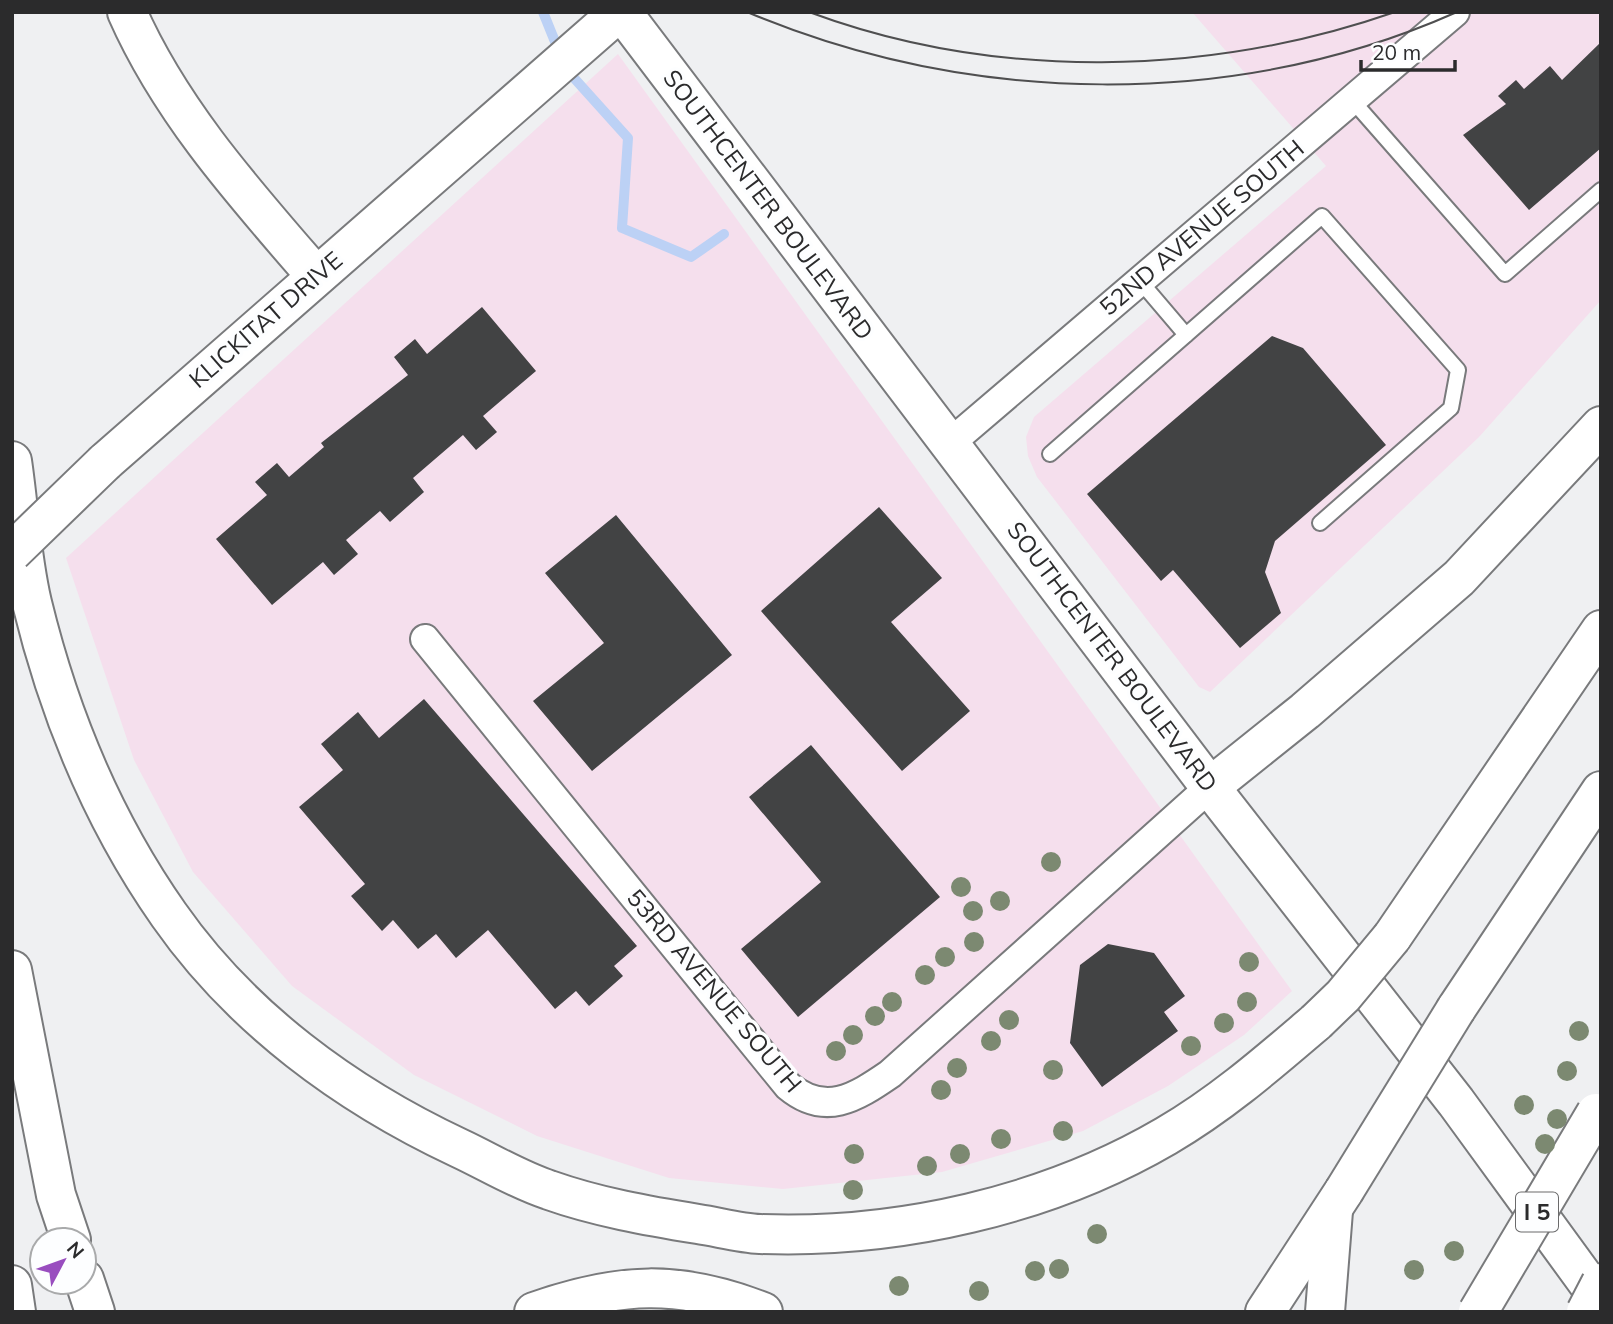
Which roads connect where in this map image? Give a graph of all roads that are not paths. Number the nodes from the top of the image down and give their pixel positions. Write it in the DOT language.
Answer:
graph roads {
  1 [pos="127,12"];
  2 [pos="621,12"];
  3 [pos="1455,12"];
  4 [pos="1352,100"];
  5 [pos="1601,190"];
  6 [pos="316,276"];
  7 [pos="1140,281"];
  8 [pos="1186,335"];
  9 [pos="1601,426"];
  10 [pos="949,444"];
  11 [pos="1050,454"];
  12 [pos="12,461"];
  13 [pos="1320,523"];
  14 [pos="12,552"];
  15 [pos="1601,630"];
  16 [pos="425,639"];
  17 [pos="1210,787"];
  18 [pos="1601,791"];
  19 [pos="12,970"];
  20 [pos="1599,1109"];
  21 [pos="1338,1200"];
  22 [pos="66,1226"];
  23 [pos="1601,1283"];
  24 [pos="12,1285"];
  25 [pos="1601,1301"];
  26 [pos="16,1312"];
  27 [pos="534,1312"];
  28 [pos="763,1312"];
  29 [pos="1265,1312"];
  30 [pos="1325,1312"];
  31 [pos="1478,1312"];
  32 [pos="1587,1312"];
  1 -- 6 [label="main road"];
  2 -- 6 [label="main road, KLICKITAT DRIVE"];
  2 -- 10 [label="main road, SOUTHCENTER BOULEVARD"];
  3 -- 4 [label="street, 52ND AVENUE SOUTH"];
  4 -- 5 [label="lane"];
  4 -- 7 [label="street, 52ND AVENUE SOUTH"];
  6 -- 14 [label="main road, KLICKITAT DRIVE, bridge"];
  7 -- 8 [label="lane"];
  7 -- 10 [label="street, 52ND AVENUE SOUTH"];
  8 -- 11 [label="lane"];
  8 -- 13 [label="lane"];
  9 -- 17 [label="main road"];
  10 -- 17 [label="main road, SOUTHCENTER BOULEVARD"];
  12 -- 15 [label="main road, bridge"];
  16 -- 17 [label="street, 53RD AVENUE SOUTH"];
  17 -- 25 [label="main road, SOUTHCENTER BOULEVARD"];
  18 -- 21 [label="main road, bridge"];
  19 -- 22 [label="main road"];
  20 -- 31 [label="main road, I 5, bridge"];
  21 -- 29 [label="main road"];
  21 -- 30 [label="main road"];
  23 -- 32 [label="main road, bridge"];
  24 -- 26 [label="main road"];
  27 -- 28 [label="main road"];
}
